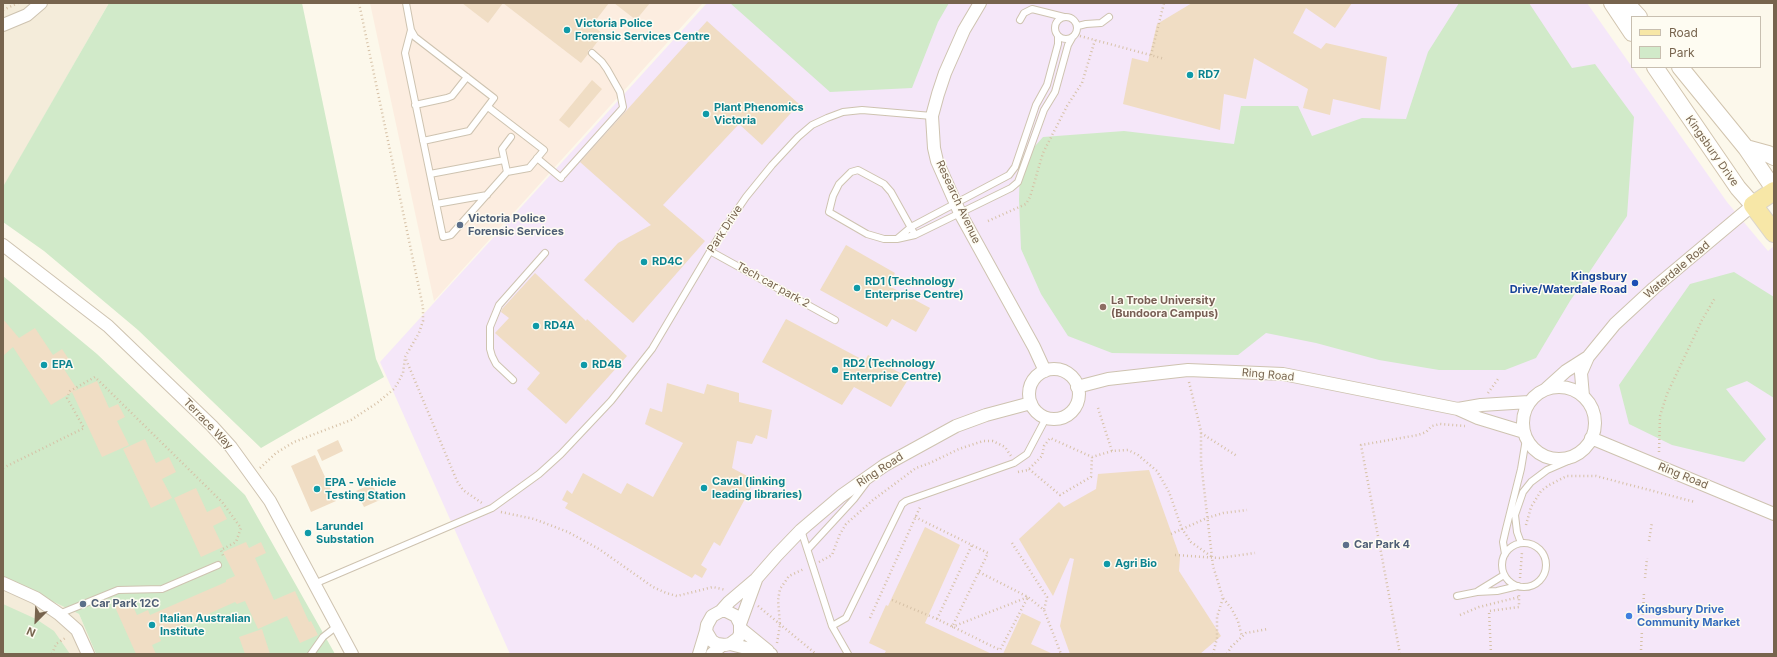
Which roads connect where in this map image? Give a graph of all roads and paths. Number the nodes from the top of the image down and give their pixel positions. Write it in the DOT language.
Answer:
graph roads {
  1 [pos="18,3"];
  2 [pos="41,3"];
  3 [pos="359,3"];
  4 [pos="406,3"];
  5 [pos="980,3"];
  6 [pos="1164,3"];
  7 [pos="1612,3"];
  8 [pos="1626,3"];
  9 [pos="3,10"];
  10 [pos="1109,16"];
  11 [pos="1638,16"];
  12 [pos="1064,17"];
  13 [pos="1020,20"];
  14 [pos="3,25"];
  15 [pos="1078,26"];
  16 [pos="412,30"];
  17 [pos="1631,32"];
  18 [pos="1058,36"];
  19 [pos="1074,36"];
  20 [pos="1095,40"];
  21 [pos="592,53"];
  22 [pos="1151,55"];
  23 [pos="1164,59"];
  24 [pos="1656,68"];
  25 [pos="1681,68"];
  26 [pos="466,77"];
  27 [pos="415,105"];
  28 [pos="488,107"];
  29 [pos="932,116"];
  30 [pos="511,137"];
  31 [pos="423,141"];
  32 [pos="1746,148"];
  33 [pos="1774,157"];
  34 [pos="537,158"];
  35 [pos="504,160"];
  36 [pos="507,172"];
  37 [pos="430,174"];
  38 [pos="1774,190"];
  39 [pos="487,195"];
  40 [pos="436,204"];
  41 [pos="1753,205"];
  42 [pos="958,208"];
  43 [pos="988,221"];
  44 [pos="911,227"];
  45 [pos="1774,233"];
  46 [pos="915,235"];
  47 [pos="897,239"];
  48 [pos="3,245"];
  49 [pos="710,251"];
  50 [pos="546,254"];
  51 [pos="1715,298"];
  52 [pos="836,320"];
  53 [pos="405,357"];
  54 [pos="1588,357"];
  55 [pos="1186,370"];
  56 [pos="1045,371"];
  57 [pos="1498,379"];
  58 [pos="513,380"];
  59 [pos="1077,387"];
  60 [pos="1546,389"];
  61 [pos="1583,396"];
  62 [pos="1529,402"];
  63 [pos="1031,404"];
  64 [pos="1481,405"];
  65 [pos="1098,408"];
  66 [pos="1458,409"];
  67 [pos="1046,418"];
  68 [pos="1478,418"];
  69 [pos="1201,432"];
  70 [pos="1525,435"];
  71 [pos="1050,438"];
  72 [pos="1592,438"];
  73 [pos="1112,451"];
  74 [pos="1659,452"];
  75 [pos="1577,454"];
  76 [pos="1011,455"];
  77 [pos="1237,456"];
  78 [pos="1092,457"];
  79 [pos="3,468"];
  80 [pos="1029,468"];
  81 [pos="873,473"];
  82 [pos="253,476"];
  83 [pos="927,502"];
  84 [pos="1695,502"];
  85 [pos="492,508"];
  86 [pos="1247,510"];
  87 [pos="1774,514"];
  88 [pos="915,517"];
  89 [pos="1207,518"];
  90 [pos="1652,522"];
  91 [pos="801,530"];
  92 [pos="1182,530"];
  93 [pos="1171,534"];
  94 [pos="1649,541"];
  95 [pos="1012,543"];
  96 [pos="1522,543"];
  97 [pos="972,545"];
  98 [pos="808,549"];
  99 [pos="1255,553"];
  100 [pos="1505,554"];
  101 [pos="1175,555"];
  102 [pos="1212,557"];
  103 [pos="1647,558"];
  104 [pos="218,565"];
  105 [pos="813,565"];
  106 [pos="979,572"];
  107 [pos="1504,575"];
  108 [pos="1645,578"];
  109 [pos="756,579"];
  110 [pos="3,583"];
  111 [pos="314,584"];
  112 [pos="1519,586"];
  113 [pos="731,592"];
  114 [pos="1477,592"];
  115 [pos="1644,592"];
  116 [pos="1457,596"];
  117 [pos="1028,597"];
  118 [pos="1222,598"];
  119 [pos="1519,598"];
  120 [pos="892,600"];
  121 [pos="755,603"];
  122 [pos="1044,610"];
  123 [pos="721,611"];
  124 [pos="59,614"];
  125 [pos="1460,615"];
  126 [pos="1643,615"];
  127 [pos="870,618"];
  128 [pos="937,619"];
  129 [pos="780,625"];
  130 [pos="337,626"];
  131 [pos="832,626"];
  132 [pos="741,627"];
  133 [pos="952,627"];
  134 [pos="1268,629"];
  135 [pos="77,630"];
  136 [pos="1642,630"];
  137 [pos="706,631"];
  138 [pos="1242,637"];
  139 [pos="726,645"];
  140 [pos="1641,650"];
  141 [pos="772,652"];
  142 [pos="52,654"];
  143 [pos="88,654"];
  144 [pos="311,654"];
  145 [pos="352,654"];
  146 [pos="699,654"];
  147 [pos="712,654"];
  148 [pos="816,654"];
  149 [pos="848,654"];
  150 [pos="1061,654"];
  151 [pos="1214,654"];
  152 [pos="1228,654"];
  153 [pos="1400,654"];
  154 [pos="1491,654"];
  1 -- 9 [label="path"];
  2 -- 14 [label="street"];
  3 -- 53 [label="path"];
  4 -- 16 [label="lane"];
  5 -- 29 [label="street, Research Avenue"];
  6 -- 22 [label="path"];
  7 -- 17 [label="main road"];
  8 -- 11 [label="main road"];
  10 -- 15 [label="lane"];
  12 -- 13 [label="lane"];
  12 -- 15 [label="lane"];
  12 -- 18 [label="lane"];
  15 -- 19 [label="lane"];
  16 -- 26 [label="lane"];
  16 -- 27 [label="lane"];
  18 -- 19 [label="lane"];
  18 -- 42 [label="lane"];
  19 -- 20 [label="path"];
  19 -- 42 [label="lane"];
  20 -- 22 [label="path"];
  20 -- 43 [label="path"];
  21 -- 34 [label="lane"];
  22 -- 23 [label="path"];
  24 -- 41 [label="main road, Kingsbury Drive"];
  25 -- 32 [label="main road"];
  26 -- 27 [label="lane"];
  26 -- 28 [label="lane"];
  27 -- 31 [label="lane"];
  28 -- 31 [label="lane"];
  28 -- 34 [label="lane"];
  29 -- 42 [label="street, Research Avenue"];
  29 -- 49 [label="lane, Park Drive"];
  30 -- 35 [label="lane"];
  31 -- 37 [label="lane"];
  32 -- 33 [label="main road"];
  32 -- 38 [label="main road"];
  34 -- 36 [label="lane"];
  35 -- 36 [label="lane"];
  35 -- 37 [label="lane"];
  36 -- 39 [label="lane"];
  37 -- 40 [label="lane"];
  38 -- 41 [label="main road, Waterdale Road"];
  39 -- 40 [label="lane"];
  39 -- 40 [label="lane"];
  41 -- 45 [label="main road, Kingsbury Drive"];
  41 -- 54 [label="street, Waterdale Road"];
  42 -- 44 [label="lane"];
  42 -- 46 [label="lane"];
  42 -- 56 [label="street, Research Avenue"];
  44 -- 46 [label="lane"];
  44 -- 47 [label="lane"];
  44 -- 47 [label="lane"];
  46 -- 47 [label="lane"];
  48 -- 82 [label="street, Terrace Way"];
  49 -- 52 [label="lane, Tech car park 2"];
  49 -- 85 [label="lane, Park Drive"];
  50 -- 58 [label="lane"];
  51 -- 74 [label="path"];
  53 -- 82 [label="path"];
  53 -- 85 [label="path"];
  54 -- 60 [label="street, Waterdale Road"];
  54 -- 61 [label="street, Waterdale Road"];
  55 -- 59 [label="street, Ring Road"];
  55 -- 66 [label="street, Ring Road"];
  55 -- 69 [label="path"];
  56 -- 59 [label="street"];
  56 -- 63 [label="street"];
  57 -- 64 [label="path"];
  59 -- 67 [label="street"];
  60 -- 61 [label="street"];
  60 -- 62 [label="street"];
  61 -- 72 [label="street"];
  62 -- 64 [label="street, Ring Road"];
  62 -- 70 [label="street"];
  63 -- 67 [label="street"];
  63 -- 81 [label="street, Ring Road"];
  64 -- 66 [label="street, Ring Road"];
  65 -- 73 [label="path"];
  66 -- 68 [label="street, Ring Road"];
  67 -- 131 [label="lane"];
  68 -- 70 [label="street, Ring Road"];
  68 -- 153 [label="path"];
  69 -- 77 [label="path"];
  69 -- 89 [label="path"];
  70 -- 75 [label="street"];
  70 -- 100 [label="lane"];
  71 -- 78 [label="path"];
  72 -- 75 [label="street"];
  72 -- 87 [label="street, Ring Road"];
  73 -- 78 [label="path"];
  73 -- 92 [label="path"];
  75 -- 96 [label="lane"];
  76 -- 105 [label="path"];
  78 -- 80 [label="path"];
  79 -- 104 [label="path"];
  81 -- 91 [label="street, Ring Road"];
  81 -- 98 [label="lane"];
  82 -- 111 [label="street, Terrace Way"];
  83 -- 88 [label="path"];
  84 -- 96 [label="path"];
  85 -- 111 [label="lane, Park Drive"];
  85 -- 113 [label="path"];
  86 -- 89 [label="path"];
  88 -- 97 [label="path"];
  88 -- 127 [label="path"];
  89 -- 92 [label="path"];
  89 -- 102 [label="path"];
  90 -- 94 [label="path"];
  91 -- 98 [label="lane"];
  91 -- 109 [label="street, Ring Road"];
  92 -- 93 [label="path"];
  92 -- 102 [label="path"];
  95 -- 122 [label="path"];
  96 -- 100 [label="lane"];
  96 -- 112 [label="path"];
  96 -- 112 [label="lane"];
  97 -- 106 [label="path"];
  97 -- 128 [label="path"];
  98 -- 105 [label="lane"];
  99 -- 102 [label="path"];
  100 -- 107 [label="lane"];
  101 -- 102 [label="path"];
  102 -- 118 [label="path"];
  103 -- 108 [label="path"];
  104 -- 124 [label="lane"];
  105 -- 129 [label="path"];
  105 -- 131 [label="lane"];
  106 -- 117 [label="path"];
  106 -- 133 [label="path"];
  107 -- 112 [label="lane"];
  107 -- 114 [label="lane"];
  109 -- 123 [label="street, Ring Road"];
  109 -- 132 [label="street, Ring Road"];
  110 -- 124 [label="street"];
  111 -- 130 [label="street, Terrace Way"];
  112 -- 114 [label="lane"];
  112 -- 119 [label="path"];
  114 -- 116 [label="lane"];
  115 -- 126 [label="path"];
  117 -- 122 [label="path"];
  117 -- 133 [label="path"];
  117 -- 133 [label="path"];
  118 -- 138 [label="path"];
  118 -- 151 [label="path"];
  119 -- 125 [label="path"];
  119 -- 154 [label="path"];
  120 -- 128 [label="path"];
  121 -- 129 [label="path"];
  122 -- 150 [label="path"];
  123 -- 132 [label="street"];
  123 -- 137 [label="street"];
  124 -- 135 [label="street"];
  128 -- 133 [label="path"];
  129 -- 141 [label="path"];
  129 -- 148 [label="path"];
  130 -- 144 [label="lane"];
  130 -- 145 [label="street, Terrace Way"];
  131 -- 149 [label="lane"];
  132 -- 139 [label="street"];
  132 -- 141 [label="street"];
  134 -- 138 [label="path"];
  135 -- 142 [label="path"];
  135 -- 143 [label="street"];
  136 -- 140 [label="path"];
  137 -- 139 [label="street"];
  137 -- 146 [label="street"];
  138 -- 152 [label="path"];
  139 -- 141 [label="street"];
  139 -- 147 [label="street"];
}
